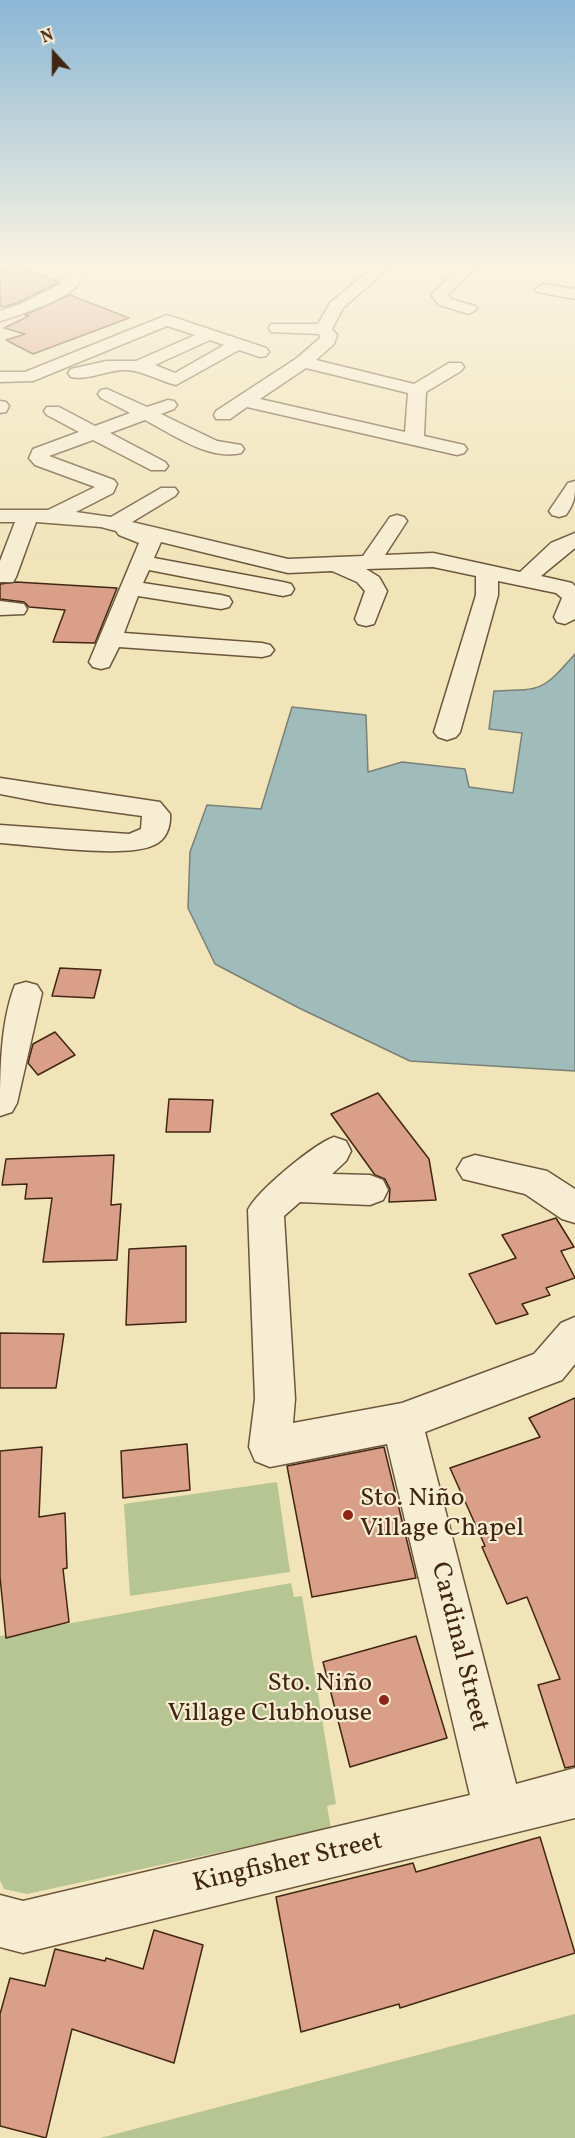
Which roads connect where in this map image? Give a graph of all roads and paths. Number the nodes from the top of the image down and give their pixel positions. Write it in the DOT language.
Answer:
graph roads {
  1 [pos="47,365"];
  2 [pos="107,365"];
  3 [pos="134,365"];
  4 [pos="141,365"];
  5 [pos="202,365"];
  6 [pos="299,365"];
  7 [pos="314,365"];
  8 [pos="455,367"];
  9 [pos="12,377"];
  10 [pos="417,390"];
  11 [pos="107,394"];
  12 [pos="0,397"];
  13 [pos="245,401"];
  14 [pos="168,405"];
  15 [pos="53,411"];
  16 [pos="146,413"];
  17 [pos="223,415"];
  18 [pos="93,432"];
  19 [pos="414,437"];
  20 [pos="234,449"];
  21 [pos="457,449"];
  22 [pos="158,466"];
  23 [pos="575,487"];
  24 [pos="168,492"];
  25 [pos="559,512"];
  26 [pos="0,516"];
  27 [pos="28,516"];
  28 [pos="52,516"];
  29 [pos="397,522"];
  30 [pos="108,523"];
  31 [pos="575,539"];
  32 [pos="371,561"];
  33 [pos="141,562"];
  34 [pos="335,564"];
  35 [pos="487,571"];
  36 [pos="5,577"];
  37 [pos="525,579"];
  38 [pos="129,588"];
  39 [pos="283,589"];
  40 [pos="221,602"];
  41 [pos="565,617"];
  42 [pos="366,619"];
  43 [pos="110,639"];
  44 [pos="262,650"];
  45 [pos="101,662"];
  46 [pos="447,732"];
  47 [pos="0,786"];
  48 [pos="0,834"];
  49 [pos="26,993"];
  50 [pos="0,1103"];
  51 [pos="334,1151"];
  52 [pos="475,1169"];
  53 [pos="370,1190"];
  54 [pos="279,1199"];
  55 [pos="575,1208"];
  56 [pos="575,1335"];
  57 [pos="402,1422"];
  58 [pos="575,1793"];
  59 [pos="499,1813"];
  60 [pos="0,1921"];
  1 -- 9 [label="street"];
  2 -- 9 [label="street"];
  3 -- 4 [label="street"];
  4 -- 5 [label="street"];
  6 -- 13 [label="street"];
  7 -- 10 [label="street"];
  8 -- 10 [label="street"];
  9 -- 12 [label="street"];
  10 -- 19 [label="street"];
  11 -- 16 [label="street"];
  13 -- 17 [label="street"];
  13 -- 19 [label="street"];
  14 -- 16 [label="street"];
  15 -- 18 [label="street"];
  16 -- 18 [label="street"];
  16 -- 20 [label="street"];
  18 -- 22 [label="street"];
  18 -- 28 [label="street"];
  19 -- 21 [label="street"];
  23 -- 25 [label="street"];
  24 -- 30 [label="street"];
  26 -- 27 [label="street"];
  27 -- 28 [label="street"];
  27 -- 36 [label="street"];
  28 -- 30 [label="street"];
  29 -- 32 [label="street"];
  30 -- 33 [label="street"];
  30 -- 34 [label="street"];
  31 -- 37 [label="street"];
  32 -- 34 [label="street"];
  32 -- 35 [label="street"];
  33 -- 38 [label="street"];
  33 -- 39 [label="street"];
  34 -- 42 [label="street"];
  35 -- 37 [label="street"];
  35 -- 46 [label="street"];
  37 -- 41 [label="street"];
  38 -- 40 [label="street"];
  38 -- 43 [label="street"];
  43 -- 44 [label="street"];
  43 -- 45 [label="street"];
  47 -- 48 [label="street"];
  49 -- 50 [label="street"];
  51 -- 54 [label="street"];
  52 -- 55 [label="street"];
  53 -- 54 [label="street"];
  54 -- 57 [label="street"];
  56 -- 57 [label="street"];
  57 -- 59 [label="street, Cardinal Street"];
  58 -- 59 [label="street, Kingfisher Street"];
  59 -- 60 [label="street, Kingfisher Street"];
}
